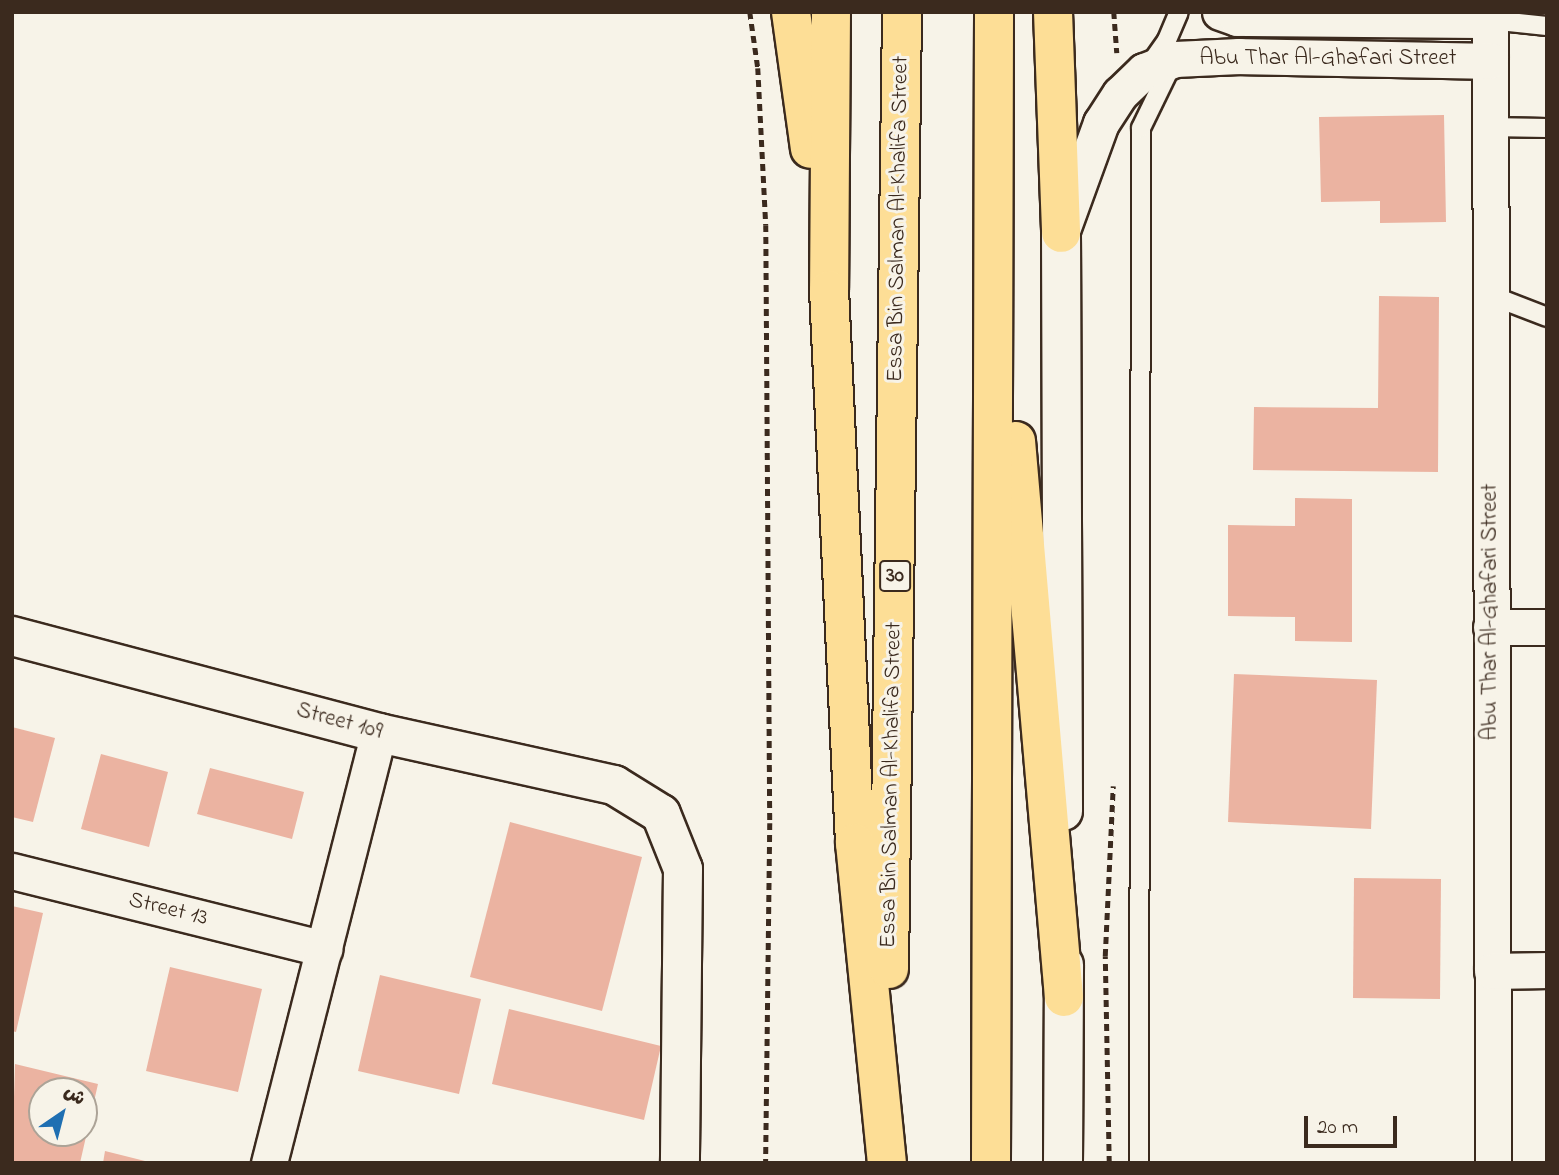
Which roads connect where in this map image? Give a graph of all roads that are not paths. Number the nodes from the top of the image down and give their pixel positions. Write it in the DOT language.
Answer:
graph roads {
  1 [pos="791,12"];
  2 [pos="831,12"];
  3 [pos="902,12"];
  4 [pos="994,12"];
  5 [pos="1053,12"];
  6 [pos="1179,12"];
  7 [pos="1201,12"];
  8 [pos="1220,12"];
  9 [pos="1490,16"];
  10 [pos="1547,26"];
  11 [pos="1239,56"];
  12 [pos="1490,61"];
  13 [pos="1160,65"];
  14 [pos="1489,127"];
  15 [pos="1547,128"];
  16 [pos="994,156"];
  17 [pos="1061,233"];
  18 [pos="829,289"];
  19 [pos="1490,295"];
  20 [pos="1547,317"];
  21 [pos="1491,627"];
  22 [pos="1547,627"];
  23 [pos="12,636"];
  24 [pos="379,733"];
  25 [pos="12,871"];
  26 [pos="324,948"];
  27 [pos="1547,970"];
  28 [pos="1492,971"];
  29 [pos="1064,997"];
  30 [pos="887,1151"];
  31 [pos="269,1163"];
  32 [pos="680,1163"];
  33 [pos="991,1163"];
  34 [pos="1063,1163"];
  35 [pos="1139,1163"];
  36 [pos="1493,1163"];
  1 -- 18 [label="highway"];
  2 -- 18 [label="highway"];
  3 -- 30 [label="highway, Essa Bin Salman Al-Khalifa Street / 30"];
  4 -- 16 [label="highway"];
  5 -- 17 [label="highway"];
  6 -- 13 [label="lane"];
  7 -- 11 [label="street"];
  8 -- 9 [label="street, Abu Thar Al-Ghafari Street"];
  9 -- 10 [label="lane"];
  9 -- 12 [label="street, Abu Thar Al-Ghafari Street"];
  11 -- 12 [label="street, Abu Thar Al-Ghafari Street"];
  11 -- 13 [label="street, Abu Thar Al-Ghafari Street"];
  12 -- 14 [label="street, Abu Thar Al-Ghafari Street"];
  13 -- 17 [label="street"];
  13 -- 35 [label="lane"];
  14 -- 15 [label="lane"];
  14 -- 19 [label="street, Abu Thar Al-Ghafari Street"];
  16 -- 29 [label="highway"];
  16 -- 33 [label="highway"];
  17 -- 29 [label="street"];
  18 -- 30 [label="highway"];
  19 -- 20 [label="lane"];
  19 -- 21 [label="street, Abu Thar Al-Ghafari Street"];
  21 -- 22 [label="street"];
  21 -- 28 [label="street, Abu Thar Al-Ghafari Street"];
  23 -- 24 [label="street, Street 109"];
  24 -- 26 [label="street"];
  24 -- 32 [label="street, Street 109"];
  25 -- 26 [label="street, Street 13"];
  26 -- 31 [label="street"];
  27 -- 28 [label="street"];
  28 -- 36 [label="street, Abu Thar Al-Ghafari Street"];
  29 -- 34 [label="street"];
}
